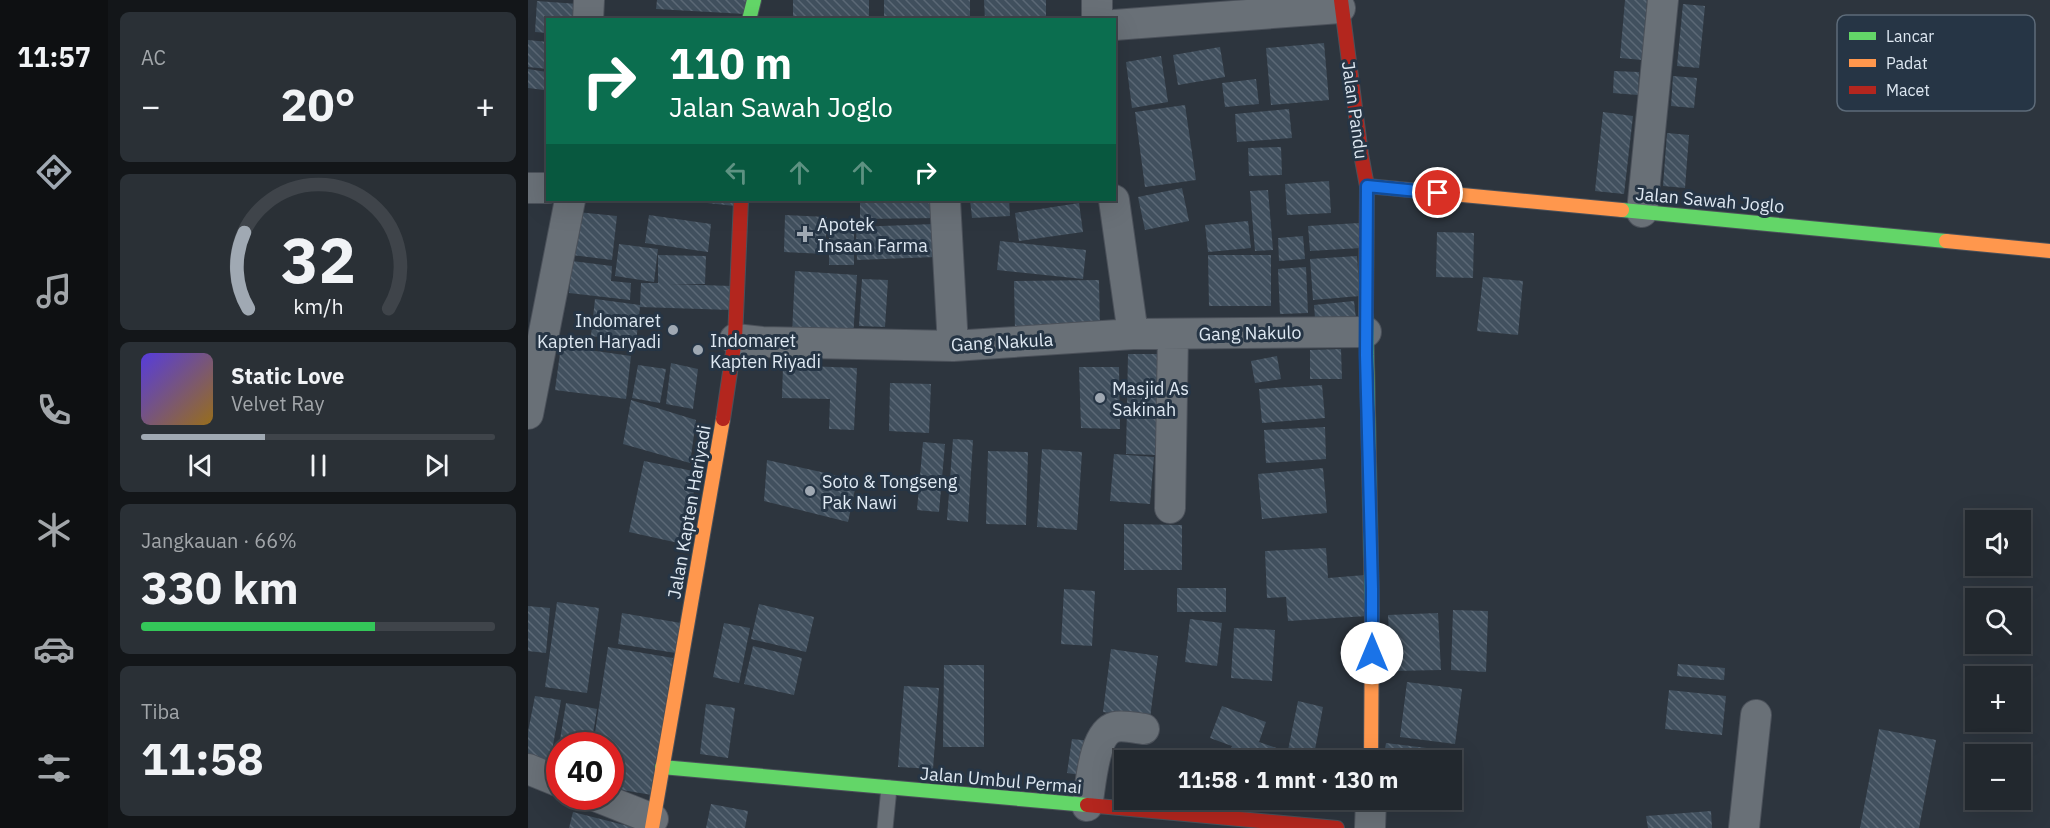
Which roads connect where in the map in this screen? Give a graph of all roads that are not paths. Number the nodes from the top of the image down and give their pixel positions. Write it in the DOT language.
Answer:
graph roads {
  1 [pos="589,0"];
  2 [pos="754,0"];
  3 [pos="1097,0"];
  4 [pos="1663,0"];
  5 [pos="1340,4"];
  6 [pos="588,18"];
  7 [pos="750,18"];
  8 [pos="1097,18"];
  9 [pos="1116,25"];
  10 [pos="1367,186"];
  11 [pos="528,188"];
  12 [pos="546,188"];
  13 [pos="570,201"];
  14 [pos="741,201"];
  15 [pos="945,201"];
  16 [pos="1114,201"];
  17 [pos="1642,212"];
  18 [pos="2050,251"];
  19 [pos="1366,332"];
  20 [pos="1133,334"];
  21 [pos="1173,335"];
  22 [pos="735,339"];
  23 [pos="953,346"];
  24 [pos="528,414"];
  25 [pos="1170,508"];
  26 [pos="1756,715"];
  27 [pos="1144,729"];
  28 [pos="1371,750"];
  29 [pos="662,767"];
  30 [pos="528,769"];
  31 [pos="546,776"];
  32 [pos="889,788"];
  33 [pos="1087,806"];
  34 [pos="624,810"];
  35 [pos="1371,810"];
  36 [pos="653,824"];
  37 [pos="885,828"];
  38 [pos="1337,828"];
  39 [pos="1370,828"];
  40 [pos="1744,828"];
  1 -- 6 [label="street"];
  2 -- 7 [label="street"];
  3 -- 8 [label="street"];
  4 -- 17 [label="street"];
  5 -- 9 [label="street"];
  5 -- 10 [label="street, Jalan Pandu"];
  10 -- 17 [label="street, Jalan Sawah Joglo"];
  10 -- 19 [label="street, Jalan Pandu"];
  11 -- 12 [label="street"];
  13 -- 24 [label="street"];
  14 -- 22 [label="street, Jalan Kapten Hariyadi"];
  15 -- 23 [label="street"];
  16 -- 20 [label="street"];
  17 -- 18 [label="street, Jalan Sawah Joglo"];
  19 -- 21 [label="street, Gang Nakulo"];
  19 -- 28 [label="street, Jalan Pandu"];
  20 -- 21 [label="street, Gang Nakulo"];
  20 -- 23 [label="street, Gang Nakula"];
  21 -- 25 [label="street"];
  22 -- 23 [label="street, Gang Nakula"];
  22 -- 29 [label="street, Jalan Kapten Hariyadi"];
  26 -- 40 [label="street"];
  27 -- 33 [label="street"];
  29 -- 32 [label="street, Jalan Umbul Permai"];
  29 -- 36 [label="street, Jalan Kapten Hariyadi"];
  30 -- 31 [label="street"];
  32 -- 33 [label="street, Jalan Umbul Permai"];
  32 -- 37 [label="lane"];
  33 -- 38 [label="street, Jalan Umbul Permai"];
  34 -- 36 [label="street"];
  35 -- 39 [label="street"];
}
